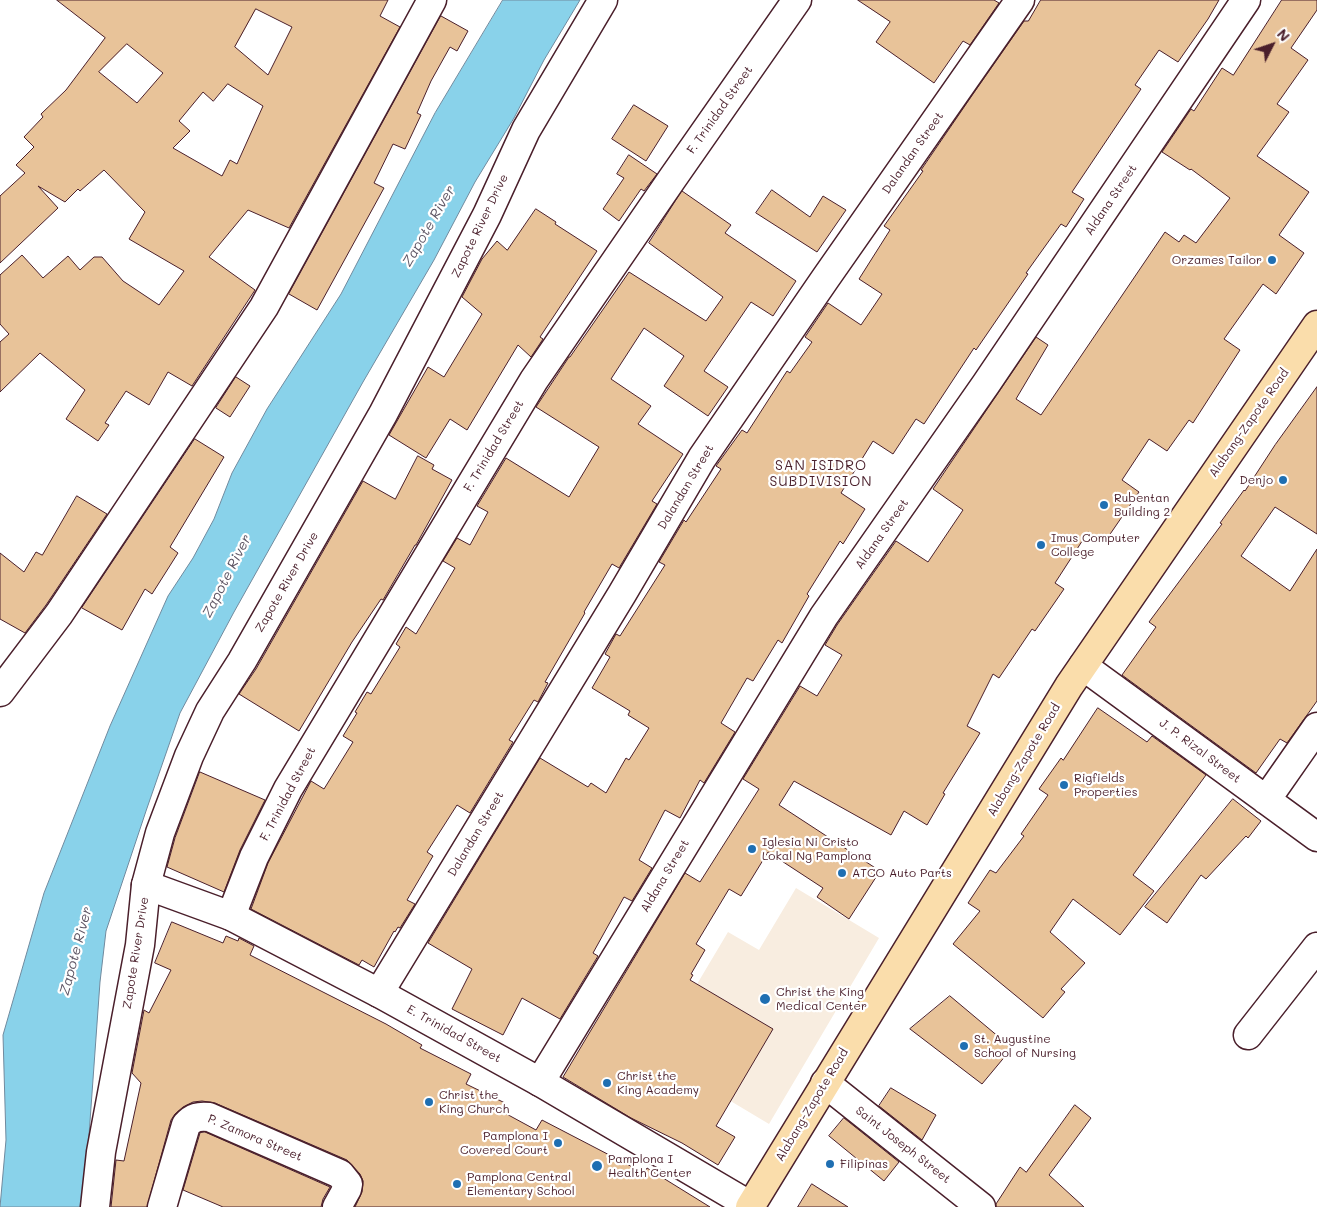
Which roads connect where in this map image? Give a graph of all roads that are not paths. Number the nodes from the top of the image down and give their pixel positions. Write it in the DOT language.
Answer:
graph roads {
  1 [pos="432,0"];
  2 [pos="603,0"];
  3 [pos="797,0"];
  4 [pos="1020,0"];
  5 [pos="1246,0"];
  6 [pos="1317,325"];
  7 [pos="1083,666"];
  8 [pos="0,692"];
  9 [pos="1317,727"];
  10 [pos="1266,800"];
  11 [pos="1317,837"];
  12 [pos="146,885"];
  13 [pos="231,916"];
  14 [pos="1317,947"];
  15 [pos="379,993"];
  16 [pos="1248,1034"];
  17 [pos="540,1082"];
  18 [pos="825,1083"];
  19 [pos="750,1206"];
  20 [pos="95,1207"];
  21 [pos="162,1207"];
  22 [pos="337,1207"];
  23 [pos="981,1207"];
  1 -- 8 [label="street"];
  2 -- 12 [label="street, Zapote River Drive"];
  3 -- 13 [label="street, F. Trinidad Street"];
  4 -- 15 [label="street, Dalandan Street"];
  5 -- 17 [label="street, Aldana Street"];
  6 -- 7 [label="highway, Alabang-Zapote Road"];
  7 -- 10 [label="street, J. P. Rizal Street"];
  7 -- 18 [label="highway, Alabang-Zapote Road"];
  9 -- 10 [label="street"];
  10 -- 11 [label="street, J. P. Rizal Street"];
  12 -- 13 [label="street, E. Trinidad Street"];
  12 -- 20 [label="street, Zapote River Drive"];
  13 -- 15 [label="street, E. Trinidad Street"];
  14 -- 16 [label="street"];
  15 -- 17 [label="street, E. Trinidad Street"];
  17 -- 19 [label="street, E. Trinidad Street"];
  18 -- 19 [label="highway, Alabang-Zapote Road"];
  18 -- 23 [label="street, Saint Joseph Street"];
  21 -- 22 [label="street, P. Zamora Street"];
}
